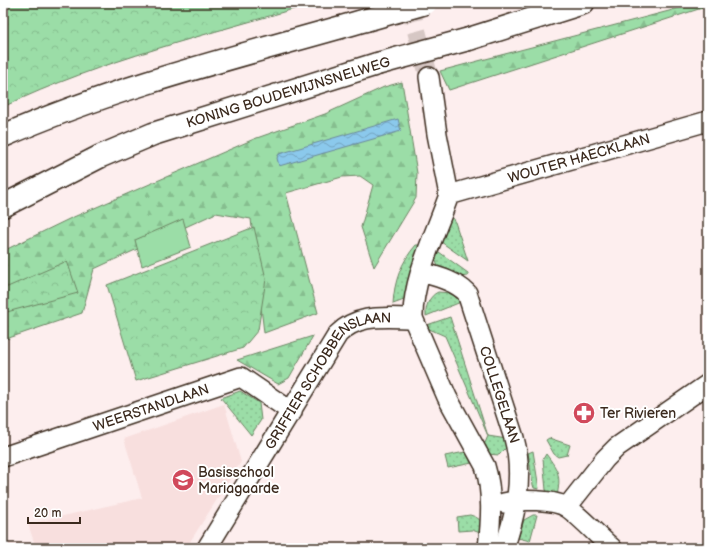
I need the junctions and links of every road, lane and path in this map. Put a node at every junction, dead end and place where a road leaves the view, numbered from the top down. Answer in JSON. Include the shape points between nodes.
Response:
{"nodes":[{"id":1,"x":426,"y":3,"type":"edge"},
{"id":2,"x":583,"y":3,"type":"edge"},
{"id":3,"x":429,"y":77,"type":"tunnel mouth"},
{"id":4,"x":708,"y":122,"type":"edge"},
{"id":5,"x":3,"y":136,"type":"edge"},
{"id":6,"x":449,"y":195,"type":"junction"},
{"id":7,"x":3,"y":206,"type":"edge"},
{"id":8,"x":422,"y":272,"type":"junction"},
{"id":9,"x":413,"y":318,"type":"junction"},
{"id":10,"x":708,"y":384,"type":"edge"},
{"id":11,"x":292,"y":412,"type":"junction"},
{"id":12,"x":3,"y":457,"type":"edge"},
{"id":13,"x":517,"y":500,"type":"junction"},
{"id":14,"x":491,"y":506,"type":"junction"},
{"id":15,"x":567,"y":507,"type":"junction"},
{"id":16,"x":207,"y":548,"type":"edge"},
{"id":17,"x":488,"y":548,"type":"edge"},
{"id":18,"x":504,"y":548,"type":"edge"},
{"id":19,"x":612,"y":548,"type":"edge"}],
"edges":[{"from":1,"to":5,"type":"highway","bridge":true,"via":[[227,59],[88,102]]},
{"from":2,"to":7,"type":"highway","name":"KONING BOUDEWIJNSNELWEG","bridge":true,"via":[[153,134],[101,156]]},
{"from":3,"to":6,"type":"street"},
{"from":4,"to":6,"type":"street","name":"WOUTER HAECKLAAN"},
{"from":6,"to":8,"type":"street"},
{"from":8,"to":9,"type":"street","via":[[415,294]]},
{"from":8,"to":13,"type":"street","name":"COLLEGELAAN","via":[[460,286],[472,303],[518,454],[520,482]]},
{"from":9,"to":11,"type":"street","name":"GRIFFIER SCHOBBENSLAAN","via":[[366,318],[346,326],[332,343]]},
{"from":9,"to":14,"type":"street","via":[[447,397],[486,466]]},
{"from":10,"to":15,"type":"street","via":[[618,447],[605,459]]},
{"from":11,"to":12,"type":"street","name":"WEERSTANDLAAN","via":[[241,377]]},
{"from":11,"to":16,"type":"street","name":"GRIFFIER SCHOBBENSLAAN"},
{"from":13,"to":14,"type":"street"},
{"from":13,"to":15,"type":"street","via":[[542,501]]},
{"from":13,"to":18,"type":"street","name":"COLLEGELAAN"},
{"from":14,"to":17,"type":"street"},
{"from":15,"to":19,"type":"street"}]}
